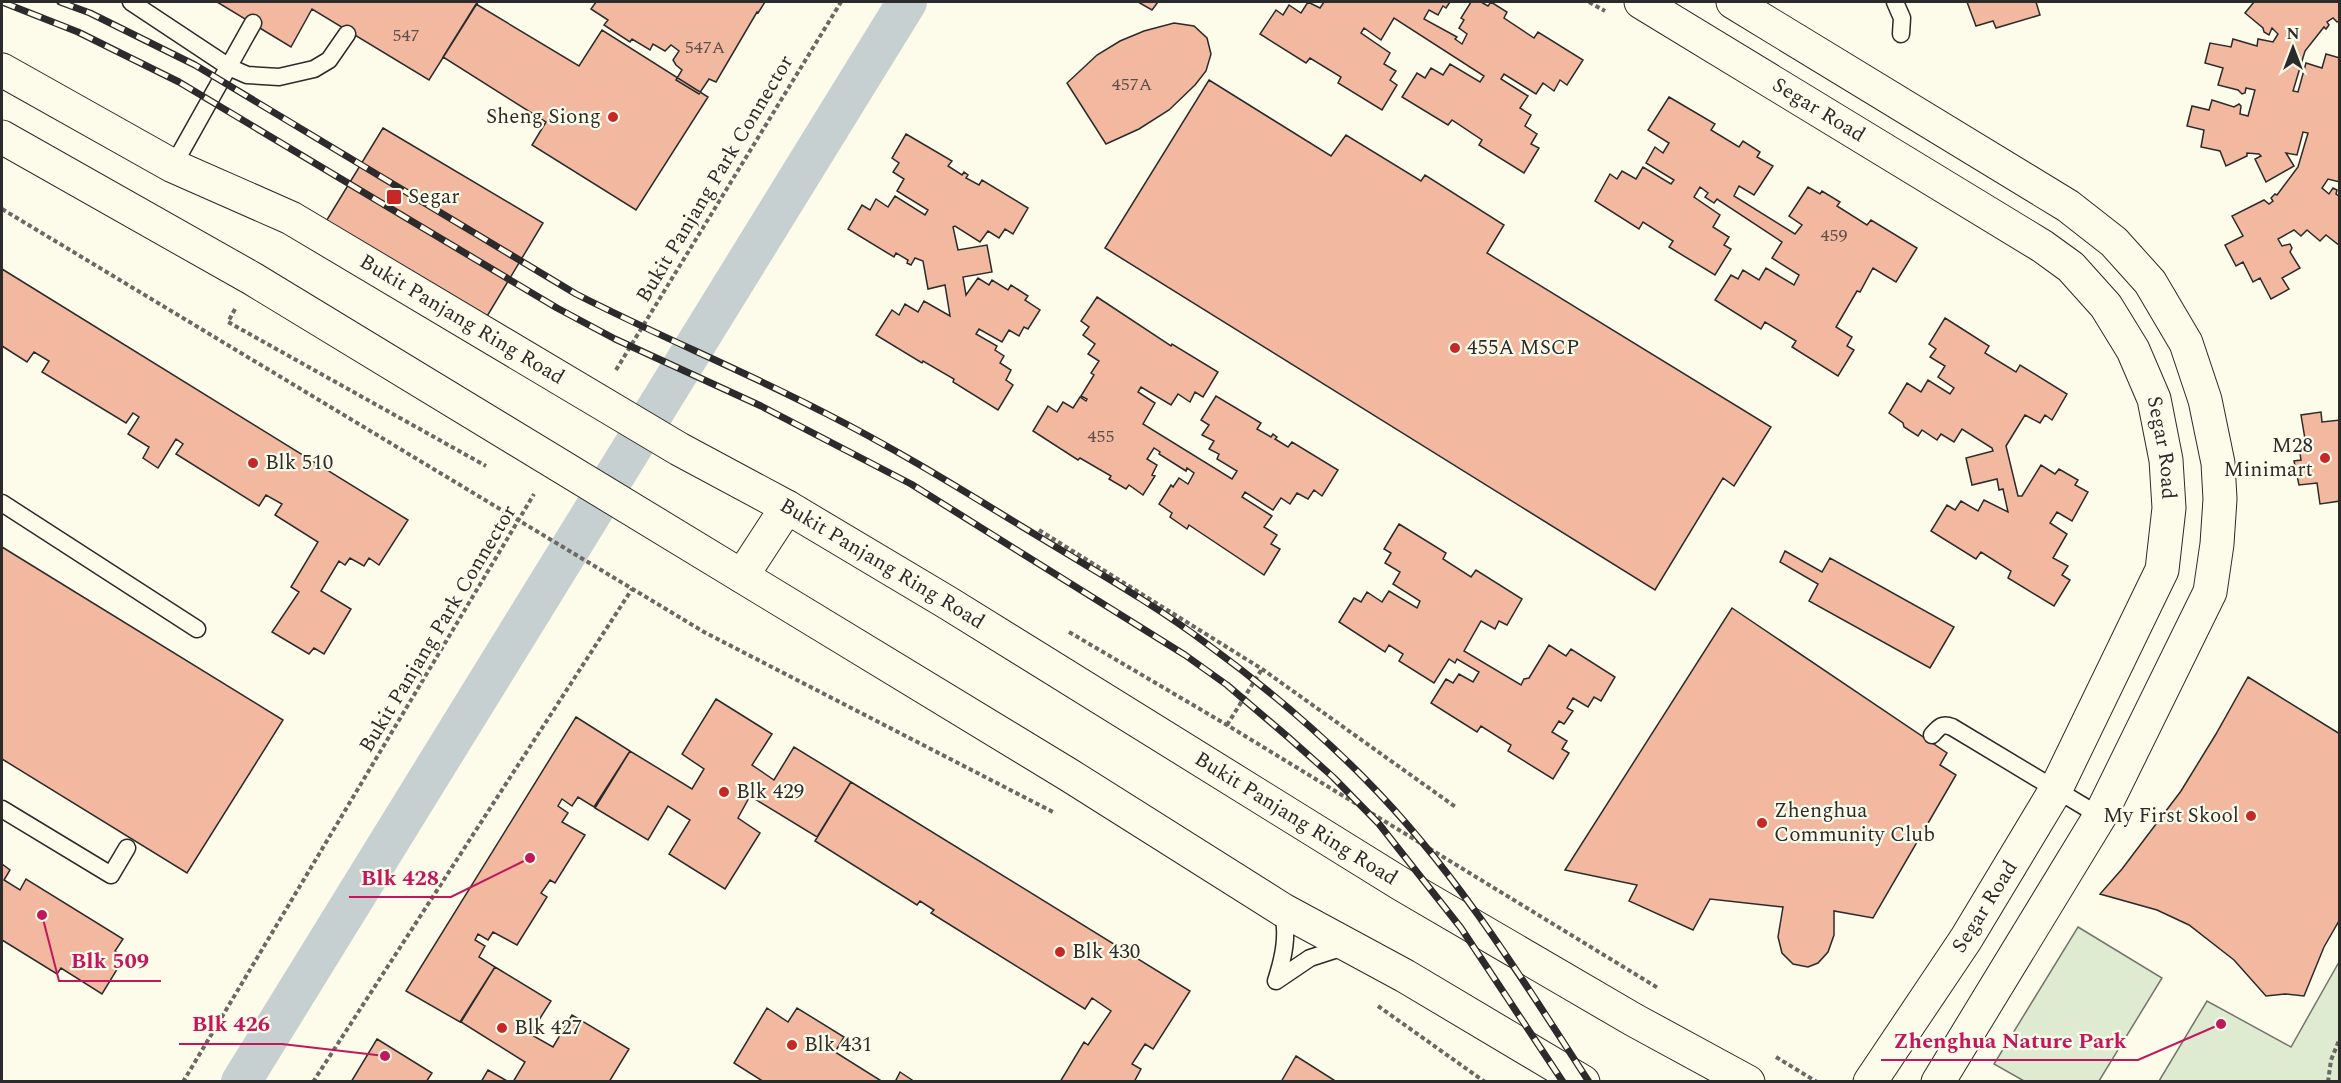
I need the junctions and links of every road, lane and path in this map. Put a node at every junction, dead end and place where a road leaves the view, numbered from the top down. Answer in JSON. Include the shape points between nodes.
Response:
{"nodes":[{"id":1,"x":841,"y":2,"type":"edge"},
{"id":2,"x":1589,"y":2,"type":"edge"},
{"id":3,"x":1641,"y":2,"type":"edge"},
{"id":4,"x":1733,"y":2,"type":"edge"},
{"id":5,"x":1895,"y":2,"type":"edge"},
{"id":6,"x":136,"y":3,"type":"edge"},
{"id":7,"x":1608,"y":13,"type":"dead end"},
{"id":8,"x":253,"y":23,"type":"dead end"},
{"id":9,"x":347,"y":34,"type":"dead end"},
{"id":10,"x":1901,"y":34,"type":"dead end"},
{"id":11,"x":228,"y":67,"type":"junction"},
{"id":12,"x":2,"y":70,"type":"edge"},
{"id":13,"x":2,"y":136,"type":"edge"},
{"id":14,"x":173,"y":166,"type":"junction"},
{"id":15,"x":2,"y":209,"type":"edge"},
{"id":16,"x":237,"y":306,"type":"dead end"},
{"id":17,"x":614,"y":373,"type":"dead end"},
{"id":18,"x":495,"y":471,"type":"dead end"},
{"id":19,"x":525,"y":489,"type":"dead end"},
{"id":20,"x":2,"y":504,"type":"edge"},
{"id":21,"x":787,"y":507,"type":"junction"},
{"id":22,"x":520,"y":521,"type":"junction"},
{"id":23,"x":1039,"y":530,"type":"dead end"},
{"id":24,"x":742,"y":576,"type":"junction"},
{"id":25,"x":632,"y":589,"type":"junction"},
{"id":26,"x":197,"y":629,"type":"dead end"},
{"id":27,"x":1067,"y":631,"type":"dead end"},
{"id":28,"x":1262,"y":669,"type":"junction"},
{"id":29,"x":1227,"y":725,"type":"junction"},
{"id":30,"x":1932,"y":735,"type":"dead end"},
{"id":31,"x":2055,"y":791,"type":"junction"},
{"id":32,"x":1457,"y":808,"type":"dead end"},
{"id":33,"x":2,"y":809,"type":"edge"},
{"id":34,"x":1060,"y":815,"type":"dead end"},
{"id":35,"x":2100,"y":816,"type":"junction"},
{"id":36,"x":127,"y":848,"type":"dead end"},
{"id":37,"x":1283,"y":910,"type":"junction"},
{"id":38,"x":1348,"y":946,"type":"junction"},
{"id":39,"x":1634,"y":974,"type":"dead end"},
{"id":40,"x":1369,"y":999,"type":"dead end"},
{"id":41,"x":2340,"y":1038,"type":"edge"},
{"id":42,"x":183,"y":1082,"type":"edge"},
{"id":43,"x":313,"y":1082,"type":"edge"},
{"id":44,"x":1485,"y":1082,"type":"edge"},
{"id":45,"x":1582,"y":1082,"type":"edge"},
{"id":46,"x":1748,"y":1082,"type":"edge"},
{"id":47,"x":1870,"y":1082,"type":"edge"},
{"id":48,"x":1938,"y":1082,"type":"edge"},
{"id":49,"x":2328,"y":1082,"type":"edge"}],
"edges":[{"from":1,"to":17,"type":"path","name":"Bukit Panjang Park Connector"},
{"from":2,"to":7,"type":"path"},
{"from":3,"to":31,"type":"main road","name":"Segar Road","via":[[2042,246],[2071,267],[2106,306],[2133,350],[2154,399],[2166,460],[2169,508],[2162,570]]},
{"from":4,"to":35,"type":"main road","via":[[2068,206],[2114,242],[2150,282],[2186,343],[2205,400],[2218,463],[2220,499],[2210,592]]},
{"from":5,"to":10,"type":"lane","via":[[1902,18]]},
{"from":6,"to":11,"type":"lane"},
{"from":8,"to":11,"type":"lane"},
{"from":9,"to":11,"type":"lane","via":[[329,60],[315,69],[265,77]]},
{"from":11,"to":14,"type":"lane"},
{"from":12,"to":14,"type":"main road","name":"Bukit Panjang Ring Road"},
{"from":13,"to":24,"type":"main road","via":[[253,279]]},
{"from":14,"to":21,"type":"main road","name":"Bukit Panjang Ring Road","via":[[291,218],[679,449]]},
{"from":15,"to":22,"type":"path"},
{"from":16,"to":18,"type":"path","name":"Bukit Panjang Park Connector","via":[[228,322]]},
{"from":19,"to":22,"type":"path","name":"Bukit Panjang Park Connector","via":[[536,494]]},
{"from":20,"to":26,"type":"lane"},
{"from":21,"to":24,"type":"main road"},
{"from":21,"to":46,"type":"main road","name":"Bukit Panjang Ring Road","via":[[1401,884]]},
{"from":22,"to":25,"type":"path"},
{"from":22,"to":42,"type":"path","name":"Bukit Panjang Park Connector"},
{"from":23,"to":28,"type":"path"},
{"from":24,"to":37,"type":"main road","via":[[1059,768]]},
{"from":25,"to":34,"type":"path","via":[[704,632]]},
{"from":25,"to":43,"type":"path"},
{"from":27,"to":29,"type":"path"},
{"from":28,"to":29,"type":"path"},
{"from":28,"to":32,"type":"path"},
{"from":29,"to":39,"type":"path"},
{"from":30,"to":31,"type":"lane","via":[[1939,727],[1952,727]]},
{"from":31,"to":35,"type":"lane"},
{"from":31,"to":47,"type":"main road","name":"Segar Road","via":[[1966,939]]},
{"from":33,"to":36,"type":"lane","via":[[111,875]]},
{"from":35,"to":48,"type":"main road"},
{"from":37,"to":38,"type":"main road"},
{"from":37,"to":38,"type":"lane","via":[[1286,944],[1276,981],[1310,958]]},
{"from":38,"to":45,"type":"main road"},
{"from":40,"to":44,"type":"path"},
{"from":41,"to":49,"type":"path"}]}
